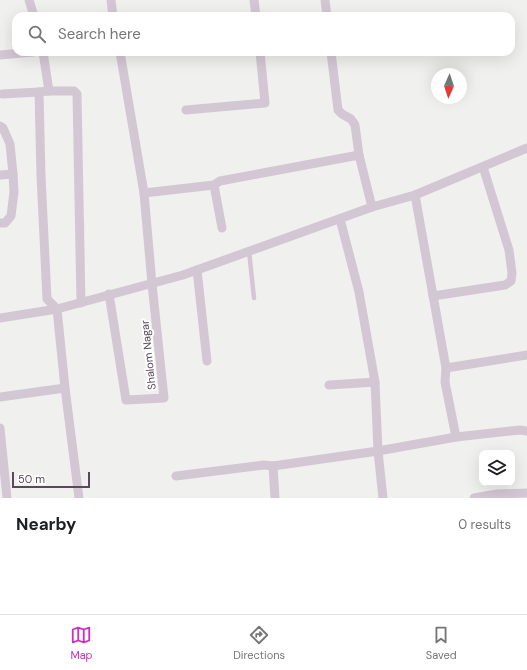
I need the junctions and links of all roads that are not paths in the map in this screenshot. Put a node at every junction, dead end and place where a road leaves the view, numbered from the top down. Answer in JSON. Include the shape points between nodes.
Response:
{"nodes":[{"id":1,"x":29,"y":0,"type":"edge"},
{"id":2,"x":111,"y":0,"type":"edge"},
{"id":3,"x":254,"y":0,"type":"edge"},
{"id":4,"x":325,"y":0,"type":"edge"},
{"id":5,"x":33,"y":12,"type":"edge"},
{"id":6,"x":112,"y":12,"type":"edge"},
{"id":7,"x":256,"y":12,"type":"edge"},
{"id":8,"x":326,"y":12,"type":"edge"},
{"id":9,"x":12,"y":54,"type":"edge"},
{"id":10,"x":0,"y":55,"type":"edge"},
{"id":11,"x":44,"y":56,"type":"edge"},
{"id":12,"x":121,"y":56,"type":"edge"},
{"id":13,"x":260,"y":56,"type":"edge"},
{"id":14,"x":331,"y":56,"type":"edge"},
{"id":15,"x":49,"y":91,"type":"junction"},
{"id":16,"x":39,"y":92,"type":"junction"},
{"id":17,"x":2,"y":94,"type":"dead end"},
{"id":18,"x":186,"y":110,"type":"dead end"},
{"id":19,"x":0,"y":126,"type":"edge"},
{"id":20,"x":526,"y":149,"type":"edge"},
{"id":21,"x":359,"y":155,"type":"junction"},
{"id":22,"x":483,"y":166,"type":"junction"},
{"id":23,"x":13,"y":174,"type":"junction"},
{"id":24,"x":0,"y":175,"type":"edge"},
{"id":25,"x":214,"y":185,"type":"junction"},
{"id":26,"x":144,"y":193,"type":"junction"},
{"id":27,"x":415,"y":195,"type":"junction"},
{"id":28,"x":372,"y":207,"type":"junction"},
{"id":29,"x":340,"y":219,"type":"junction"},
{"id":30,"x":0,"y":224,"type":"edge"},
{"id":31,"x":222,"y":228,"type":"dead end"},
{"id":32,"x":249,"y":251,"type":"junction"},
{"id":33,"x":197,"y":270,"type":"junction"},
{"id":34,"x":152,"y":284,"type":"junction"},
{"id":35,"x":109,"y":294,"type":"junction"},
{"id":36,"x":433,"y":296,"type":"junction"},
{"id":37,"x":254,"y":298,"type":"dead end"},
{"id":38,"x":80,"y":303,"type":"junction"},
{"id":39,"x":57,"y":309,"type":"junction"},
{"id":40,"x":0,"y":318,"type":"edge"},
{"id":41,"x":527,"y":355,"type":"edge"},
{"id":42,"x":207,"y":361,"type":"dead end"},
{"id":43,"x":446,"y":368,"type":"junction"},
{"id":44,"x":375,"y":382,"type":"junction"},
{"id":45,"x":329,"y":385,"type":"dead end"},
{"id":46,"x":65,"y":388,"type":"junction"},
{"id":47,"x":0,"y":397,"type":"edge"},
{"id":48,"x":0,"y":428,"type":"edge"},
{"id":49,"x":527,"y":431,"type":"edge"},
{"id":50,"x":456,"y":437,"type":"junction"},
{"id":51,"x":378,"y":450,"type":"junction"},
{"id":52,"x":273,"y":466,"type":"junction"},
{"id":53,"x":176,"y":476,"type":"dead end"},
{"id":54,"x":527,"y":492,"type":"edge"},
{"id":55,"x":7,"y":498,"type":"edge"},
{"id":56,"x":79,"y":498,"type":"edge"},
{"id":57,"x":275,"y":498,"type":"edge"},
{"id":58,"x":383,"y":498,"type":"edge"},
{"id":59,"x":474,"y":498,"type":"edge"}],
"edges":[{"from":1,"to":5,"type":"street"},
{"from":2,"to":6,"type":"street"},
{"from":3,"to":7,"type":"street"},
{"from":4,"to":8,"type":"street"},
{"from":9,"to":10,"type":"street"},
{"from":11,"to":15,"type":"street"},
{"from":12,"to":26,"type":"street"},
{"from":13,"to":18,"type":"street","via":[[265,103]]},
{"from":14,"to":21,"type":"street","via":[[338,110],[355,125]]},
{"from":15,"to":16,"type":"street"},
{"from":15,"to":38,"type":"street","via":[[74,91],[76,94]]},
{"from":16,"to":17,"type":"street"},
{"from":16,"to":39,"type":"street","via":[[47,299]]},
{"from":19,"to":23,"type":"street","via":[[10,144]]},
{"from":20,"to":22,"type":"street"},
{"from":21,"to":25,"type":"street","via":[[220,181]]},
{"from":21,"to":28,"type":"street"},
{"from":22,"to":27,"type":"street"},
{"from":22,"to":36,"type":"street","via":[[508,250],[511,281],[505,285]]},
{"from":23,"to":24,"type":"street"},
{"from":23,"to":30,"type":"street","via":[[14,192],[10,216],[5,223]]},
{"from":25,"to":26,"type":"street"},
{"from":25,"to":31,"type":"street"},
{"from":26,"to":34,"type":"street"},
{"from":27,"to":28,"type":"street"},
{"from":27,"to":36,"type":"street"},
{"from":28,"to":29,"type":"street"},
{"from":29,"to":32,"type":"street"},
{"from":29,"to":44,"type":"street","via":[[359,292]]},
{"from":32,"to":33,"type":"street"},
{"from":32,"to":37,"type":"lane"},
{"from":33,"to":34,"type":"street"},
{"from":33,"to":42,"type":"street"},
{"from":34,"to":35,"type":"street"},
{"from":34,"to":35,"type":"street","name":"Shalom Nagar","via":[[164,398],[126,400]]},
{"from":35,"to":38,"type":"street"},
{"from":36,"to":43,"type":"street"},
{"from":38,"to":39,"type":"street"},
{"from":39,"to":40,"type":"street"},
{"from":39,"to":46,"type":"street"},
{"from":41,"to":43,"type":"street"},
{"from":43,"to":50,"type":"street","via":[[445,382]]},
{"from":44,"to":45,"type":"street"},
{"from":44,"to":51,"type":"street"},
{"from":46,"to":47,"type":"street"},
{"from":46,"to":56,"type":"street"},
{"from":48,"to":55,"type":"street"},
{"from":49,"to":50,"type":"street"},
{"from":50,"to":51,"type":"street"},
{"from":51,"to":52,"type":"street"},
{"from":51,"to":58,"type":"street"},
{"from":52,"to":53,"type":"street"},
{"from":52,"to":57,"type":"street"},
{"from":54,"to":59,"type":"street"}]}
